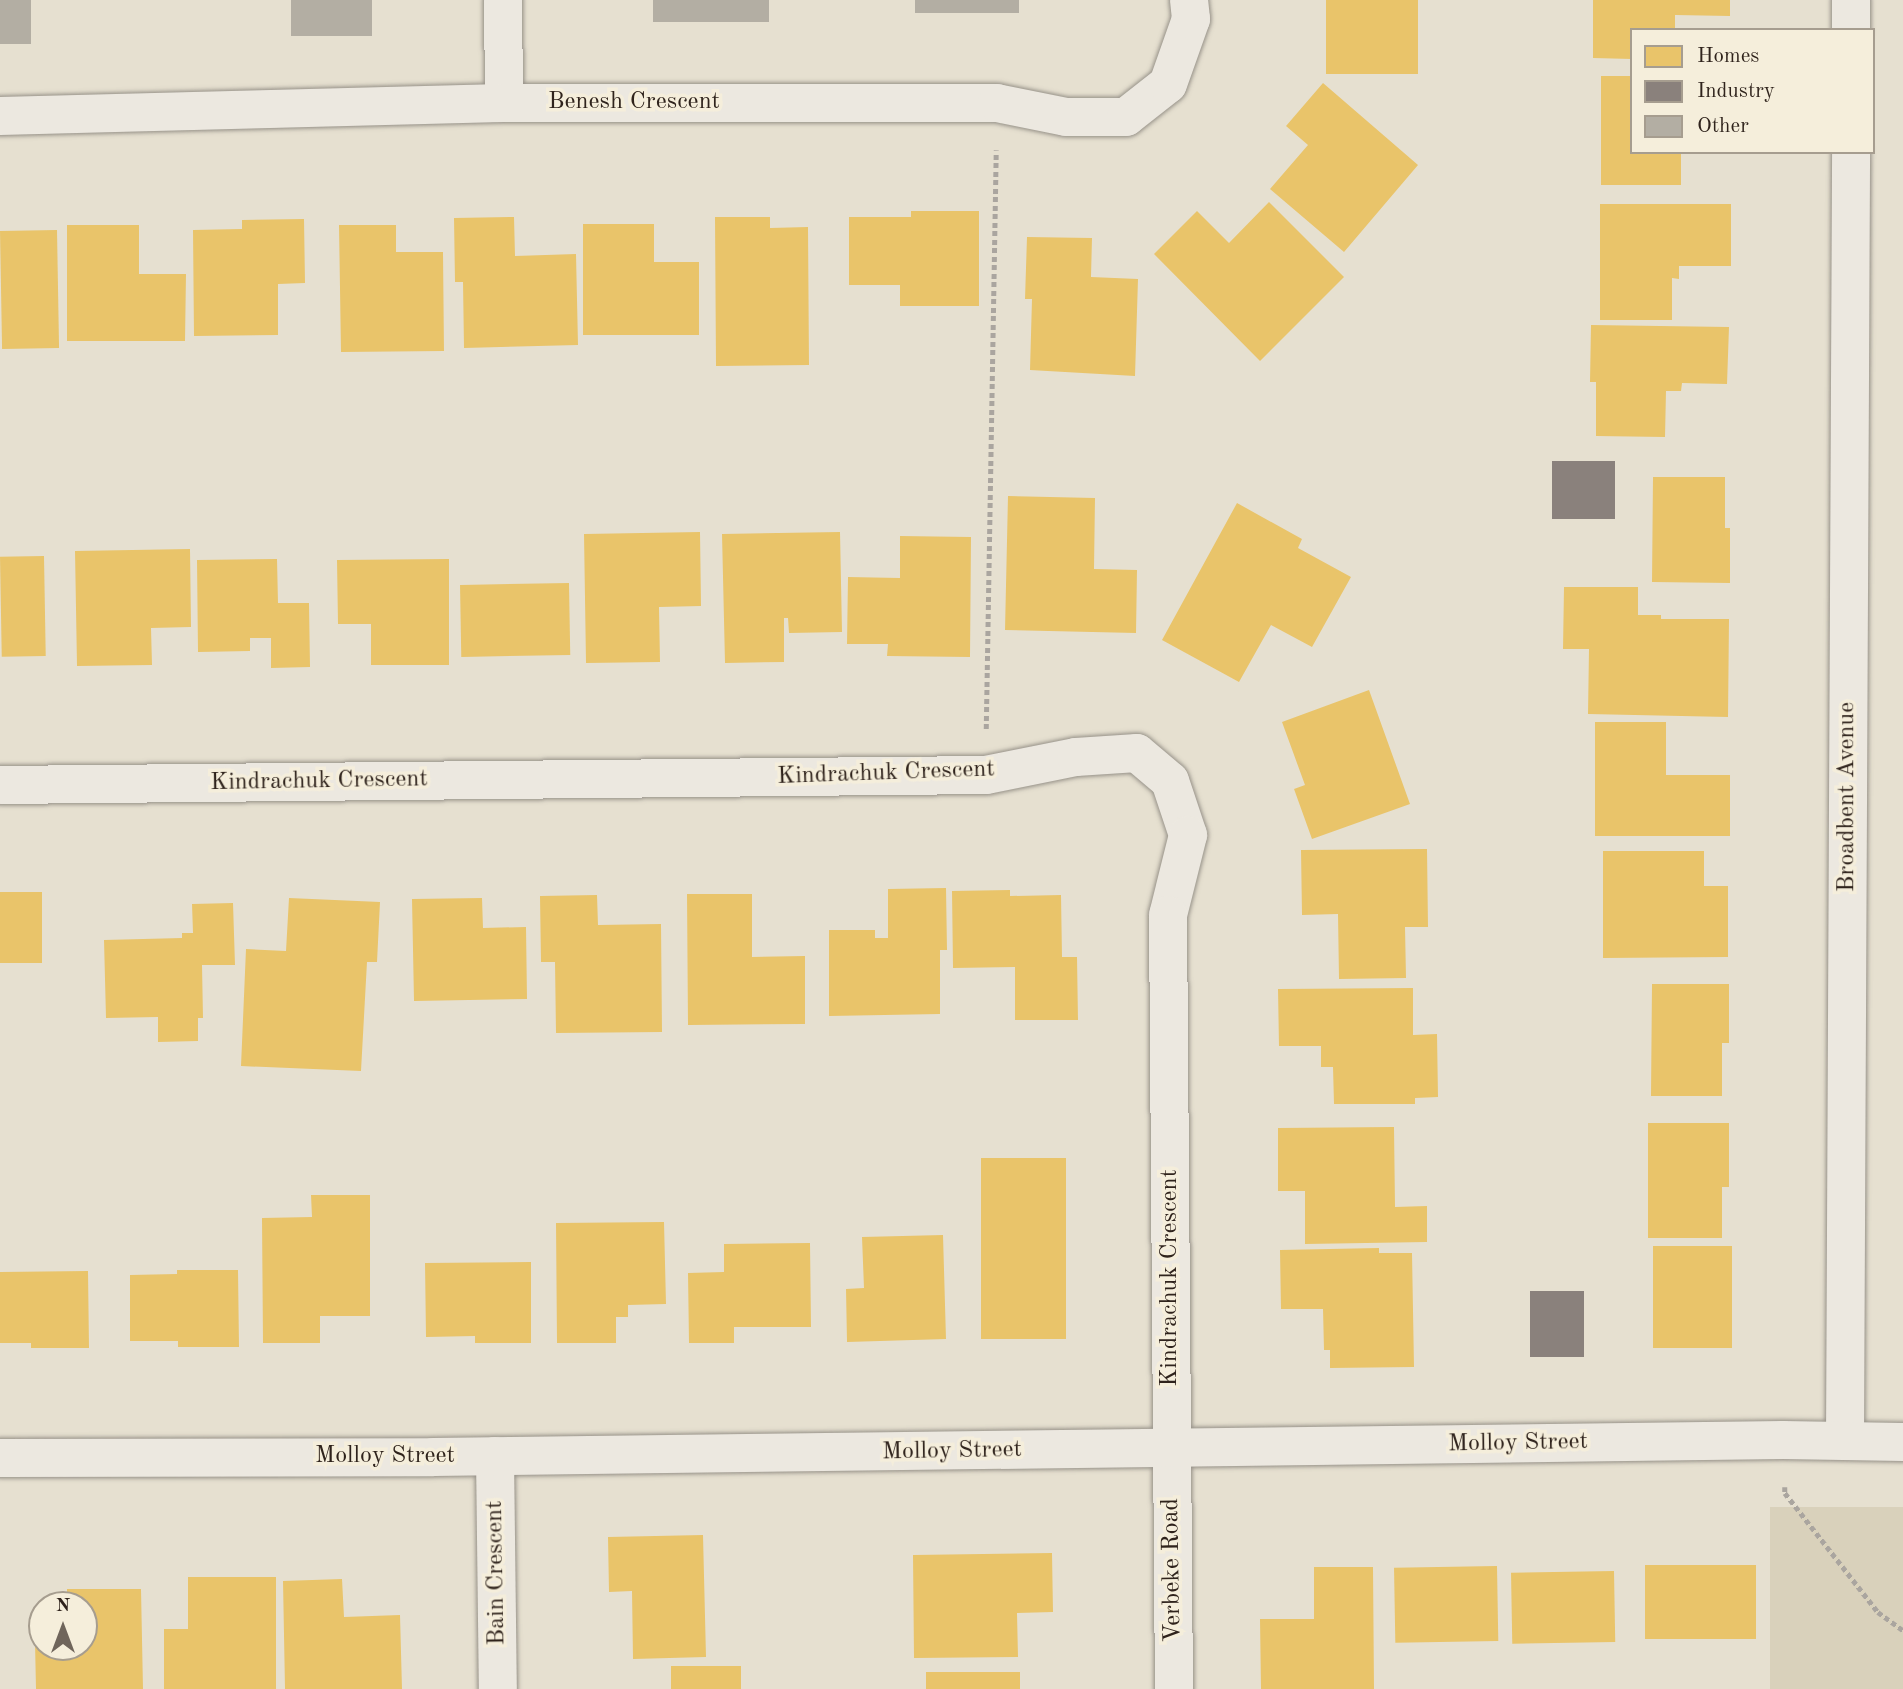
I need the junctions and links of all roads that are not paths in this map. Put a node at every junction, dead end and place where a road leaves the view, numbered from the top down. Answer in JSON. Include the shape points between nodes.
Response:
{"nodes":[{"id":1,"x":503,"y":0,"type":"edge"},
{"id":2,"x":1189,"y":0,"type":"edge"},
{"id":3,"x":1851,"y":0,"type":"edge"},
{"id":4,"x":1851,"y":28,"type":"edge"},
{"id":5,"x":504,"y":103,"type":"junction"},
{"id":6,"x":0,"y":116,"type":"edge"},
{"id":7,"x":1851,"y":154,"type":"edge"},
{"id":8,"x":0,"y":785,"type":"edge"},
{"id":9,"x":1845,"y":1441,"type":"junction"},
{"id":10,"x":1903,"y":1442,"type":"edge"},
{"id":11,"x":1172,"y":1450,"type":"junction"},
{"id":12,"x":495,"y":1456,"type":"junction"},
{"id":13,"x":0,"y":1458,"type":"edge"},
{"id":14,"x":498,"y":1689,"type":"edge"},
{"id":15,"x":1174,"y":1689,"type":"edge"}],
"edges":[{"from":1,"to":5,"type":"street"},
{"from":2,"to":5,"type":"street","name":"Benesh Crescent","via":[[1191,19],[1168,84],[1126,117],[1066,117],[997,103]]},
{"from":3,"to":4,"type":"street"},
{"from":5,"to":6,"type":"street","name":"Benesh Crescent"},
{"from":7,"to":9,"type":"street","name":"Broadbent Avenue"},
{"from":8,"to":11,"type":"street","name":"Kindrachuk Crescent","via":[[986,775],[1076,757],[1137,752],[1170,781],[1188,835],[1168,915]]},
{"from":9,"to":10,"type":"street","name":"Molloy Street"},
{"from":9,"to":11,"type":"street","name":"Molloy Street"},
{"from":11,"to":12,"type":"street","name":"Molloy Street"},
{"from":11,"to":15,"type":"street","name":"Verbeke Road"},
{"from":12,"to":13,"type":"street","name":"Molloy Street"},
{"from":12,"to":14,"type":"street","name":"Bain Crescent"}]}
